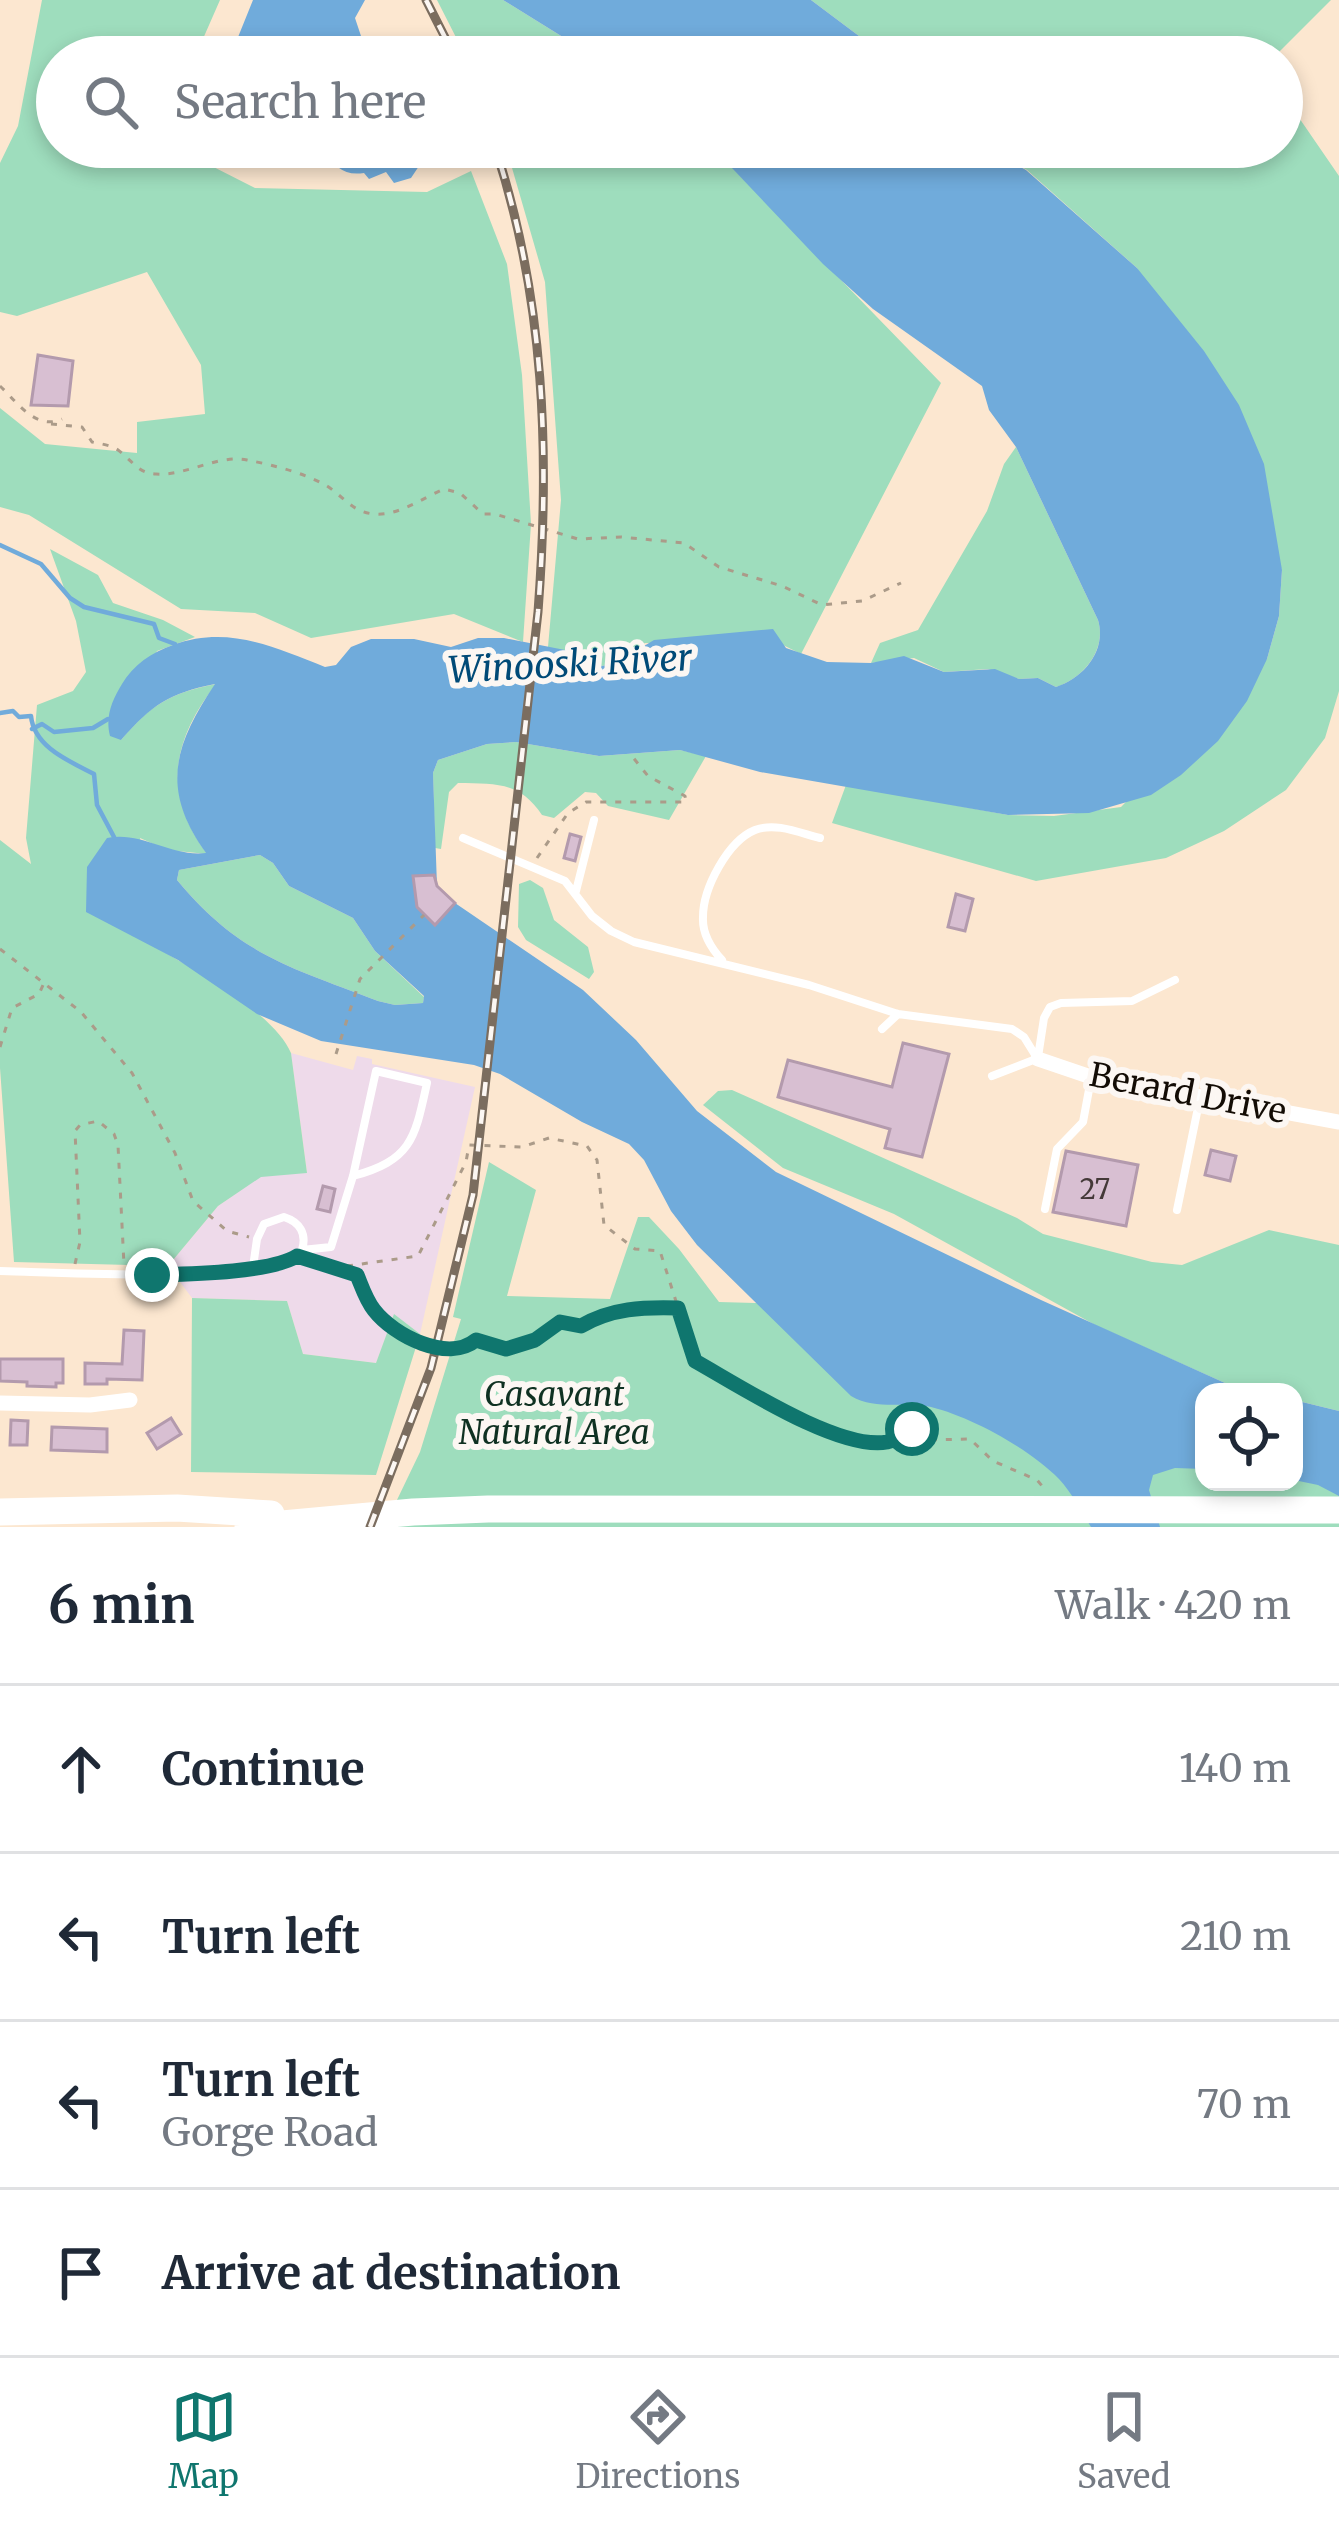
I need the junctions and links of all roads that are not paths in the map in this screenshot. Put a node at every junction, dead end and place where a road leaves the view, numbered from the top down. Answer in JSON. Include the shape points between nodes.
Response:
{"nodes":[{"id":1,"x":594,"y":820,"type":"dead end"},
{"id":2,"x":463,"y":838,"type":"dead end"},
{"id":3,"x":820,"y":838,"type":"dead end"},
{"id":4,"x":576,"y":891,"type":"junction"},
{"id":5,"x":723,"y":962,"type":"junction"},
{"id":6,"x":1174,"y":980,"type":"dead end"},
{"id":7,"x":898,"y":1014,"type":"junction"},
{"id":8,"x":882,"y":1029,"type":"dead end"},
{"id":9,"x":1038,"y":1059,"type":"junction"},
{"id":10,"x":992,"y":1076,"type":"dead end"},
{"id":11,"x":1091,"y":1077,"type":"junction"},
{"id":12,"x":1201,"y":1096,"type":"junction"},
{"id":13,"x":1339,"y":1122,"type":"edge"},
{"id":14,"x":353,"y":1176,"type":"junction"},
{"id":15,"x":1045,"y":1209,"type":"dead end"},
{"id":16,"x":1177,"y":1210,"type":"dead end"},
{"id":17,"x":299,"y":1253,"type":"junction"},
{"id":18,"x":253,"y":1267,"type":"junction"},
{"id":19,"x":337,"y":1268,"type":"road end"},
{"id":20,"x":0,"y":1271,"type":"edge"},
{"id":21,"x":130,"y":1400,"type":"dead end"},
{"id":22,"x":0,"y":1403,"type":"edge"},
{"id":23,"x":1339,"y":1510,"type":"edge"},
{"id":24,"x":0,"y":1512,"type":"edge"},
{"id":25,"x":704,"y":1517,"type":"edge"},
{"id":26,"x":335,"y":1518,"type":"junction"},
{"id":27,"x":248,"y":1527,"type":"edge"}],
"edges":[{"from":1,"to":4,"type":"lane"},
{"from":2,"to":4,"type":"lane","via":[[533,864]]},
{"from":3,"to":5,"type":"lane","via":[[762,828],[727,856],[702,918]]},
{"from":4,"to":5,"type":"lane","via":[[611,932]]},
{"from":5,"to":7,"type":"lane"},
{"from":6,"to":9,"type":"lane","via":[[1132,1001],[1050,1007]]},
{"from":7,"to":8,"type":"lane"},
{"from":7,"to":9,"type":"lane","via":[[1012,1029]]},
{"from":9,"to":10,"type":"lane"},
{"from":9,"to":11,"type":"street","name":"Berard Drive"},
{"from":11,"to":12,"type":"street","name":"Berard Drive"},
{"from":11,"to":15,"type":"lane","via":[[1083,1122],[1057,1150]]},
{"from":12,"to":13,"type":"street","name":"Berard Drive"},
{"from":12,"to":16,"type":"lane"},
{"from":14,"to":14,"type":"lane","via":[[376,1071],[427,1083],[406,1151]]},
{"from":14,"to":17,"type":"lane","via":[[331,1247]]},
{"from":17,"to":18,"type":"lane"},
{"from":17,"to":18,"type":"lane","via":[[301,1229],[284,1217],[264,1224]]},
{"from":17,"to":19,"type":"lane"},
{"from":18,"to":20,"type":"lane"},
{"from":21,"to":22,"type":"street"},
{"from":23,"to":25,"type":"highway"},
{"from":24,"to":26,"type":"highway","via":[[177,1508]]},
{"from":25,"to":26,"type":"highway"},
{"from":26,"to":27,"type":"highway"}]}
